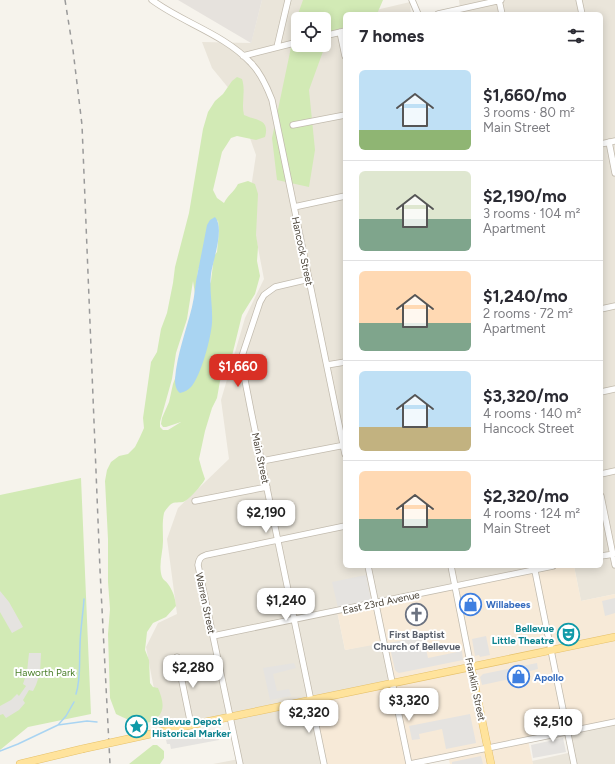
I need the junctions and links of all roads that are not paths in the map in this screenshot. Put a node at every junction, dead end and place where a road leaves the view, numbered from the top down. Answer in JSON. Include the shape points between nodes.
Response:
{"nodes":[{"id":1,"x":152,"y":0,"type":"edge"},
{"id":2,"x":288,"y":0,"type":"edge"},
{"id":3,"x":412,"y":0,"type":"edge"},
{"id":4,"x":500,"y":0,"type":"edge"},
{"id":5,"x":579,"y":0,"type":"edge"},
{"id":6,"x":417,"y":12,"type":"edge"},
{"id":7,"x":447,"y":12,"type":"edge"},
{"id":8,"x":502,"y":12,"type":"edge"},
{"id":9,"x":582,"y":12,"type":"edge"},
{"id":10,"x":342,"y":32,"type":"edge"},
{"id":11,"x":331,"y":34,"type":"edge"},
{"id":12,"x":291,"y":44,"type":"edge"},
{"id":13,"x":278,"y":47,"type":"junction"},
{"id":14,"x":243,"y":56,"type":"junction"},
{"id":15,"x":343,"y":115,"type":"edge"},
{"id":16,"x":293,"y":125,"type":"dead end"},
{"id":17,"x":612,"y":142,"type":"edge"},
{"id":18,"x":615,"y":173,"type":"edge"},
{"id":19,"x":343,"y":196,"type":"edge"},
{"id":20,"x":294,"y":207,"type":"junction"},
{"id":21,"x":309,"y":279,"type":"junction"},
{"id":22,"x":615,"y":306,"type":"edge"},
{"id":23,"x":603,"y":309,"type":"edge"},
{"id":24,"x":343,"y":362,"type":"edge"},
{"id":25,"x":327,"y":365,"type":"junction"},
{"id":26,"x":615,"y":389,"type":"edge"},
{"id":27,"x":603,"y":392,"type":"edge"},
{"id":28,"x":343,"y":440,"type":"edge"},
{"id":29,"x":343,"y":445,"type":"edge"},
{"id":30,"x":262,"y":461,"type":"junction"},
{"id":31,"x":615,"y":471,"type":"edge"},
{"id":32,"x":603,"y":474,"type":"edge"},
{"id":33,"x":267,"y":487,"type":"junction"},
{"id":34,"x":195,"y":501,"type":"dead end"},
{"id":35,"x":603,"y":505,"type":"edge"},
{"id":36,"x":343,"y":526,"type":"edge"},
{"id":37,"x":279,"y":541,"type":"junction"},
{"id":38,"x":614,"y":554,"type":"edge"},
{"id":39,"x":603,"y":556,"type":"edge"},
{"id":40,"x":615,"y":565,"type":"edge"},
{"id":41,"x":368,"y":568,"type":"edge"},
{"id":42,"x":451,"y":568,"type":"edge"},
{"id":43,"x":534,"y":568,"type":"edge"},
{"id":44,"x":455,"y":586,"type":"junction"},
{"id":45,"x":376,"y":603,"type":"junction"},
{"id":46,"x":294,"y":619,"type":"junction"},
{"id":47,"x":213,"y":636,"type":"junction"},
{"id":48,"x":615,"y":637,"type":"edge"},
{"id":49,"x":551,"y":650,"type":"junction"},
{"id":50,"x":177,"y":657,"type":"dead end"},
{"id":51,"x":471,"y":668,"type":"junction"},
{"id":52,"x":392,"y":684,"type":"junction"},
{"id":53,"x":311,"y":700,"type":"junction"},
{"id":54,"x":230,"y":717,"type":"junction"},
{"id":55,"x":615,"y":722,"type":"edge"},
{"id":56,"x":191,"y":725,"type":"junction"},
{"id":57,"x":567,"y":731,"type":"junction"},
{"id":58,"x":488,"y":748,"type":"junction"},
{"id":59,"x":20,"y":764,"type":"edge"},
{"id":60,"x":240,"y":764,"type":"edge"},
{"id":61,"x":324,"y":764,"type":"edge"},
{"id":62,"x":409,"y":764,"type":"edge"},
{"id":63,"x":491,"y":764,"type":"edge"},
{"id":64,"x":574,"y":764,"type":"edge"}],
"edges":[{"from":1,"to":14,"type":"street","name":"Hancock Street"},
{"from":2,"to":13,"type":"street"},
{"from":3,"to":6,"type":"street"},
{"from":4,"to":7,"type":"street"},
{"from":4,"to":8,"type":"street"},
{"from":5,"to":9,"type":"street"},
{"from":10,"to":11,"type":"street"},
{"from":12,"to":13,"type":"street"},
{"from":13,"to":14,"type":"street"},
{"from":14,"to":20,"type":"street","name":"Hancock Street","via":[[260,74],[272,100]]},
{"from":15,"to":16,"type":"street"},
{"from":17,"to":18,"type":"street"},
{"from":19,"to":20,"type":"street"},
{"from":20,"to":21,"type":"street","name":"Hancock Street"},
{"from":21,"to":25,"type":"street","name":"Hancock Street"},
{"from":21,"to":30,"type":"street","name":"Main Street","via":[[275,287],[264,295],[242,351],[242,365]]},
{"from":22,"to":23,"type":"street"},
{"from":24,"to":25,"type":"street"},
{"from":25,"to":28,"type":"street","name":"Hancock Street"},
{"from":26,"to":27,"type":"street"},
{"from":29,"to":30,"type":"street"},
{"from":30,"to":33,"type":"street","name":"Main Street"},
{"from":31,"to":32,"type":"street"},
{"from":33,"to":34,"type":"street"},
{"from":33,"to":37,"type":"street","name":"Main Street"},
{"from":35,"to":38,"type":"street"},
{"from":36,"to":37,"type":"street"},
{"from":37,"to":46,"type":"street","name":"Main Street"},
{"from":37,"to":47,"type":"street","name":"Warren Street","via":[[201,557],[198,565]]},
{"from":38,"to":39,"type":"street"},
{"from":38,"to":40,"type":"street"},
{"from":41,"to":45,"type":"street"},
{"from":42,"to":44,"type":"street","name":"Franklin Street"},
{"from":43,"to":44,"type":"street","name":"East 23rd Avenue"},
{"from":43,"to":49,"type":"street"},
{"from":44,"to":45,"type":"street","name":"East 23rd Avenue"},
{"from":44,"to":51,"type":"street","name":"Franklin Street"},
{"from":45,"to":46,"type":"street","name":"East 23rd Avenue"},
{"from":45,"to":52,"type":"street"},
{"from":46,"to":47,"type":"street","name":"East 23rd Avenue"},
{"from":46,"to":53,"type":"street","name":"Main Street"},
{"from":47,"to":54,"type":"street","name":"Warren Street"},
{"from":48,"to":49,"type":"main road"},
{"from":49,"to":51,"type":"main road"},
{"from":49,"to":57,"type":"street"},
{"from":50,"to":56,"type":"street"},
{"from":51,"to":52,"type":"main road"},
{"from":51,"to":58,"type":"main road","name":"Franklin Street"},
{"from":52,"to":53,"type":"main road"},
{"from":52,"to":62,"type":"street"},
{"from":53,"to":54,"type":"main road"},
{"from":53,"to":61,"type":"street","name":"Main Street"},
{"from":54,"to":56,"type":"main road"},
{"from":54,"to":60,"type":"street","name":"Warren Street"},
{"from":55,"to":57,"type":"street"},
{"from":56,"to":59,"type":"main road","bridge":true},
{"from":57,"to":58,"type":"street"},
{"from":57,"to":64,"type":"street"},
{"from":58,"to":62,"type":"street"},
{"from":58,"to":63,"type":"main road","name":"Franklin Street"}]}
